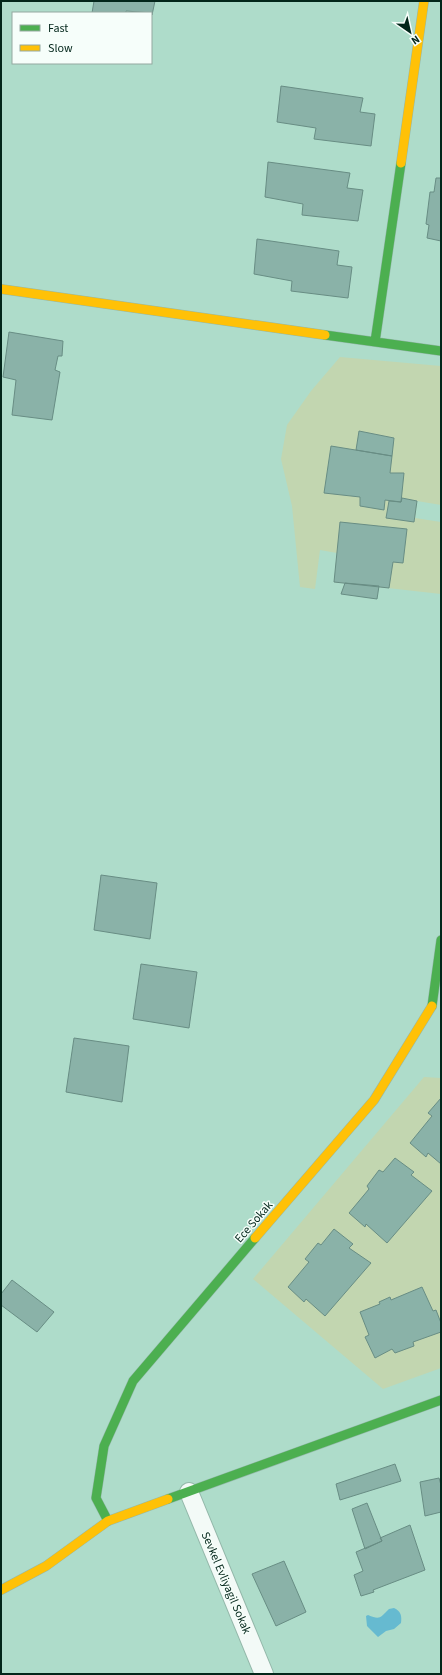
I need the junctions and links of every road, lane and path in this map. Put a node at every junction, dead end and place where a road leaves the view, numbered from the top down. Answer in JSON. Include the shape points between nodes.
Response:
{"nodes":[{"id":1,"x":424,"y":1,"type":"edge"},
{"id":2,"x":1,"y":289,"type":"edge"},
{"id":3,"x":375,"y":342,"type":"junction"},
{"id":4,"x":441,"y":350,"type":"edge"},
{"id":5,"x":441,"y":940,"type":"edge"},
{"id":6,"x":441,"y":1400,"type":"edge"},
{"id":7,"x":188,"y":1492,"type":"junction"},
{"id":8,"x":108,"y":1521,"type":"junction"},
{"id":9,"x":1,"y":1590,"type":"edge"},
{"id":10,"x":264,"y":1674,"type":"edge"}],
"edges":[{"from":1,"to":3,"type":"street"},
{"from":2,"to":3,"type":"street"},
{"from":3,"to":4,"type":"street"},
{"from":5,"to":8,"type":"street","name":"Ece Sokak","via":[[432,1010],[374,1100],[133,1381],[104,1446],[96,1498]]},
{"from":6,"to":7,"type":"street"},
{"from":7,"to":8,"type":"street"},
{"from":7,"to":10,"type":"street","name":"Sevkel Evliyagil Sokak"},
{"from":8,"to":9,"type":"street","via":[[46,1566]]}]}
